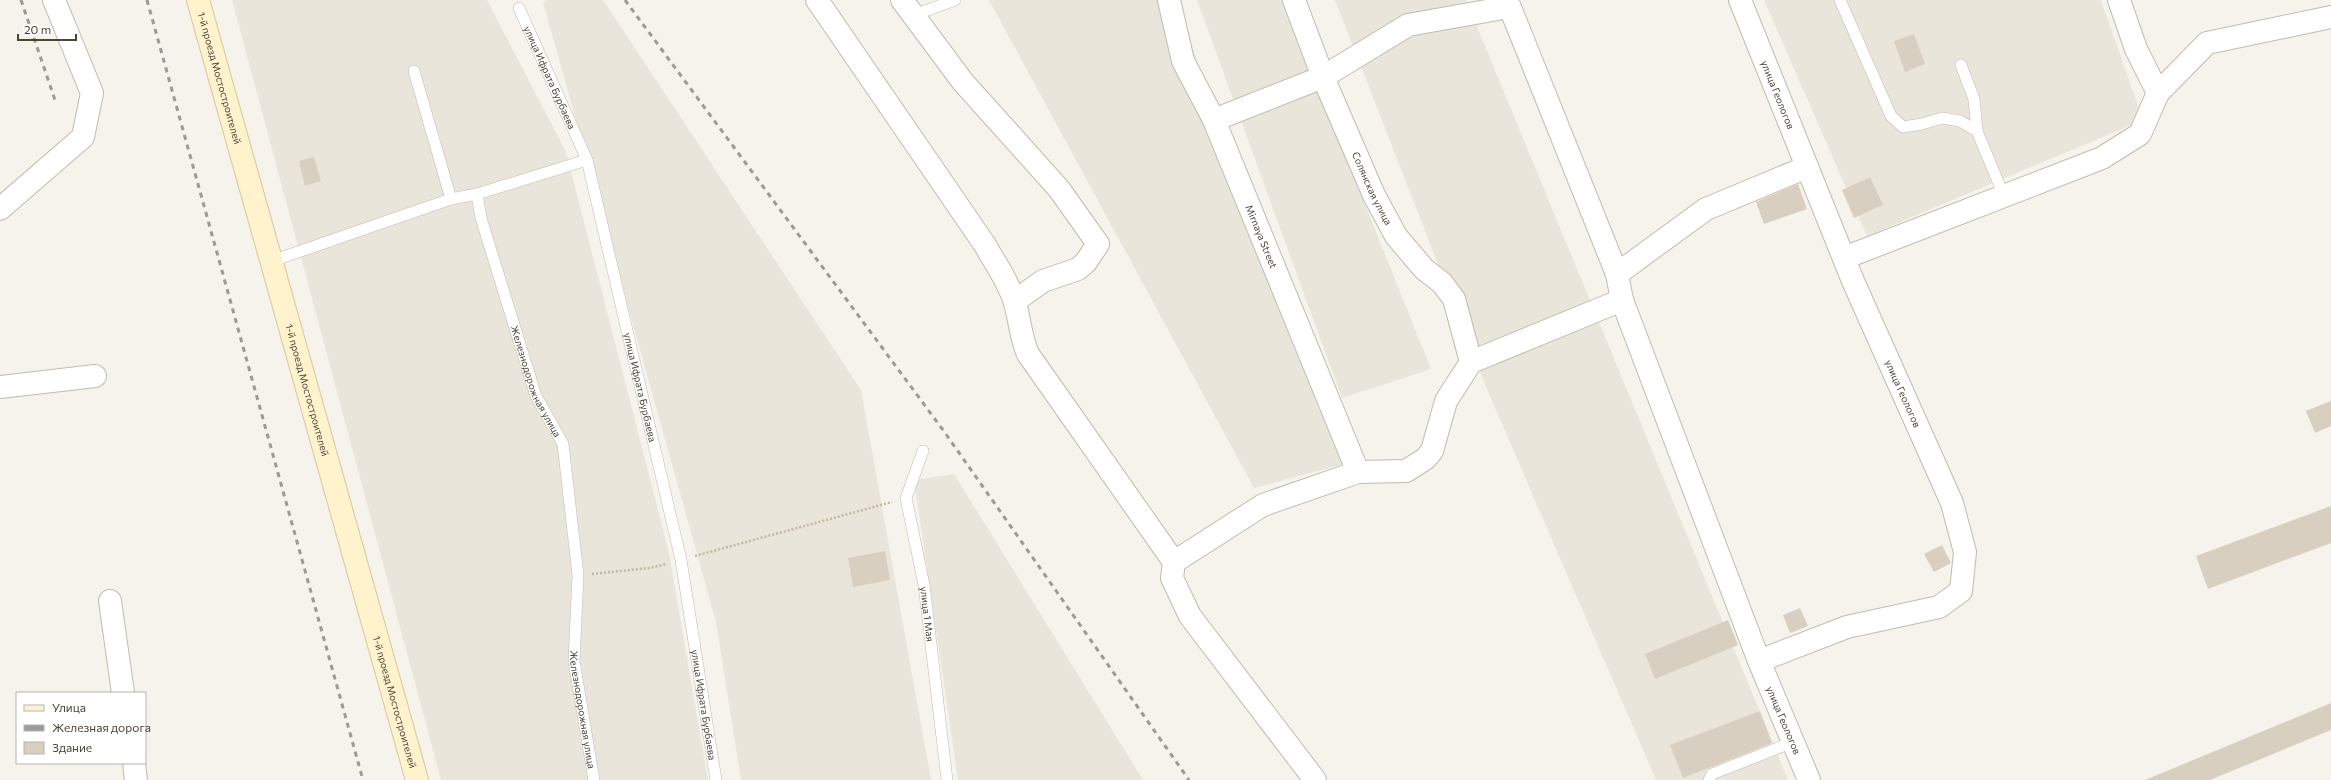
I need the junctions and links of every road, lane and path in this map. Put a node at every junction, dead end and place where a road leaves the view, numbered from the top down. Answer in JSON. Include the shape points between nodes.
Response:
{"nodes":[{"id":1,"x":54,"y":0,"type":"edge"},
{"id":2,"x":198,"y":0,"type":"edge"},
{"id":3,"x":817,"y":0,"type":"edge"},
{"id":4,"x":954,"y":0,"type":"edge"},
{"id":5,"x":1168,"y":0,"type":"edge"},
{"id":6,"x":1294,"y":0,"type":"edge"},
{"id":7,"x":1505,"y":0,"type":"edge"},
{"id":8,"x":1740,"y":0,"type":"edge"},
{"id":9,"x":1840,"y":0,"type":"edge"},
{"id":10,"x":2119,"y":0,"type":"edge"},
{"id":11,"x":518,"y":8,"type":"dead end"},
{"id":12,"x":908,"y":8,"type":"edge"},
{"id":13,"x":2331,"y":17,"type":"edge"},
{"id":14,"x":1961,"y":65,"type":"dead end"},
{"id":15,"x":414,"y":71,"type":"dead end"},
{"id":16,"x":1323,"y":78,"type":"junction"},
{"id":17,"x":2158,"y":93,"type":"junction"},
{"id":18,"x":1214,"y":120,"type":"junction"},
{"id":19,"x":1977,"y":131,"type":"junction"},
{"id":20,"x":587,"y":160,"type":"junction"},
{"id":21,"x":1807,"y":168,"type":"junction"},
{"id":22,"x":477,"y":194,"type":"junction"},
{"id":23,"x":2004,"y":196,"type":"junction"},
{"id":24,"x":451,"y":199,"type":"junction"},
{"id":25,"x":0,"y":209,"type":"edge"},
{"id":26,"x":1844,"y":258,"type":"junction"},
{"id":27,"x":272,"y":261,"type":"junction"},
{"id":28,"x":1617,"y":274,"type":"junction"},
{"id":29,"x":1622,"y":300,"type":"junction"},
{"id":30,"x":1015,"y":301,"type":"junction"},
{"id":31,"x":1471,"y":362,"type":"junction"},
{"id":32,"x":95,"y":376,"type":"dead end"},
{"id":33,"x":0,"y":387,"type":"edge"},
{"id":34,"x":922,"y":451,"type":"dead end"},
{"id":35,"x":1358,"y":472,"type":"junction"},
{"id":36,"x":906,"y":498,"type":"junction"},
{"id":37,"x":681,"y":560,"type":"junction"},
{"id":38,"x":1174,"y":562,"type":"junction"},
{"id":39,"x":578,"y":576,"type":"junction"},
{"id":40,"x":110,"y":601,"type":"dead end"},
{"id":41,"x":1758,"y":661,"type":"junction"},
{"id":42,"x":123,"y":692,"type":"edge"},
{"id":43,"x":1793,"y":742,"type":"junction"},
{"id":44,"x":134,"y":764,"type":"edge"},
{"id":45,"x":136,"y":780,"type":"edge"},
{"id":46,"x":417,"y":780,"type":"edge"},
{"id":47,"x":594,"y":780,"type":"edge"},
{"id":48,"x":716,"y":780,"type":"edge"},
{"id":49,"x":947,"y":780,"type":"edge"},
{"id":50,"x":1315,"y":780,"type":"edge"},
{"id":51,"x":1709,"y":780,"type":"edge"},
{"id":52,"x":1809,"y":780,"type":"edge"}],
"edges":[{"from":1,"to":25,"type":"street","via":[[92,93],[83,137]]},
{"from":2,"to":27,"type":"street","name":"1-й проезд Мостостроителей"},
{"from":3,"to":30,"type":"street","via":[[985,245]]},
{"from":4,"to":12,"type":"lane"},
{"from":5,"to":18,"type":"street","name":"Mirnaya Street","via":[[1183,61]]},
{"from":6,"to":16,"type":"street","name":"Солянская улица"},
{"from":7,"to":16,"type":"street","via":[[1498,9],[1408,26]]},
{"from":7,"to":28,"type":"street","name":"улица Геологов"},
{"from":8,"to":21,"type":"street","name":"улица Геологов"},
{"from":9,"to":19,"type":"lane","via":[[1891,116],[1903,127],[1942,118],[1960,121]]},
{"from":10,"to":17,"type":"street","via":[[2136,49]]},
{"from":11,"to":20,"type":"lane","name":"улица Ифрата Бурбаева"},
{"from":12,"to":30,"type":"street","via":[[963,82],[1059,189],[1098,244],[1078,269],[1043,281]]},
{"from":13,"to":17,"type":"street","via":[[2207,44]]},
{"from":14,"to":19,"type":"lane","via":[[1974,99]]},
{"from":15,"to":24,"type":"lane"},
{"from":16,"to":18,"type":"street"},
{"from":16,"to":31,"type":"street","name":"Солянская улица","via":[[1374,196],[1396,236],[1424,269],[1442,283],[1454,299]]},
{"from":17,"to":23,"type":"street","via":[[2140,134],[2102,158]]},
{"from":18,"to":35,"type":"street","name":"Mirnaya Street"},
{"from":19,"to":23,"type":"lane"},
{"from":20,"to":22,"type":"lane"},
{"from":20,"to":37,"type":"lane","name":"улица Ифрата Бурбаева"},
{"from":21,"to":26,"type":"street","name":"улица Геологов"},
{"from":21,"to":28,"type":"street","via":[[1706,209]]},
{"from":22,"to":24,"type":"lane"},
{"from":22,"to":39,"type":"lane","name":"Железнодорожная улица","via":[[481,218],[536,396],[563,444]]},
{"from":23,"to":26,"type":"street"},
{"from":24,"to":27,"type":"lane"},
{"from":26,"to":41,"type":"street","name":"улица Геологов","via":[[1952,503],[1965,552],[1961,591],[1939,607],[1847,626]]},
{"from":27,"to":46,"type":"street","name":"1-й проезд Мостостроителей"},
{"from":28,"to":29,"type":"street","name":"улица Геологов"},
{"from":29,"to":31,"type":"street"},
{"from":29,"to":41,"type":"street","name":"улица Геологов"},
{"from":30,"to":38,"type":"street","via":[[1022,339],[1028,354]]},
{"from":31,"to":35,"type":"street","via":[[1446,401],[1436,440],[1432,451],[1425,459],[1406,471]]},
{"from":32,"to":33,"type":"street"},
{"from":34,"to":36,"type":"lane"},
{"from":35,"to":38,"type":"street","via":[[1263,505]]},
{"from":36,"to":37,"type":"path"},
{"from":36,"to":49,"type":"lane","name":"улица 1 Мая","via":[[924,585]]},
{"from":37,"to":39,"type":"path","via":[[649,568]]},
{"from":37,"to":48,"type":"lane","name":"улица Ифрата Бурбаева"},
{"from":38,"to":50,"type":"street","via":[[1172,578],[1190,616]]},
{"from":39,"to":47,"type":"lane","name":"Железнодорожная улица","via":[[574,661]]},
{"from":40,"to":42,"type":"street"},
{"from":41,"to":43,"type":"street","name":"улица Геологов"},
{"from":43,"to":51,"type":"lane","via":[[1712,774]]},
{"from":43,"to":52,"type":"street","name":"улица Геологов"},
{"from":44,"to":45,"type":"street"}]}
